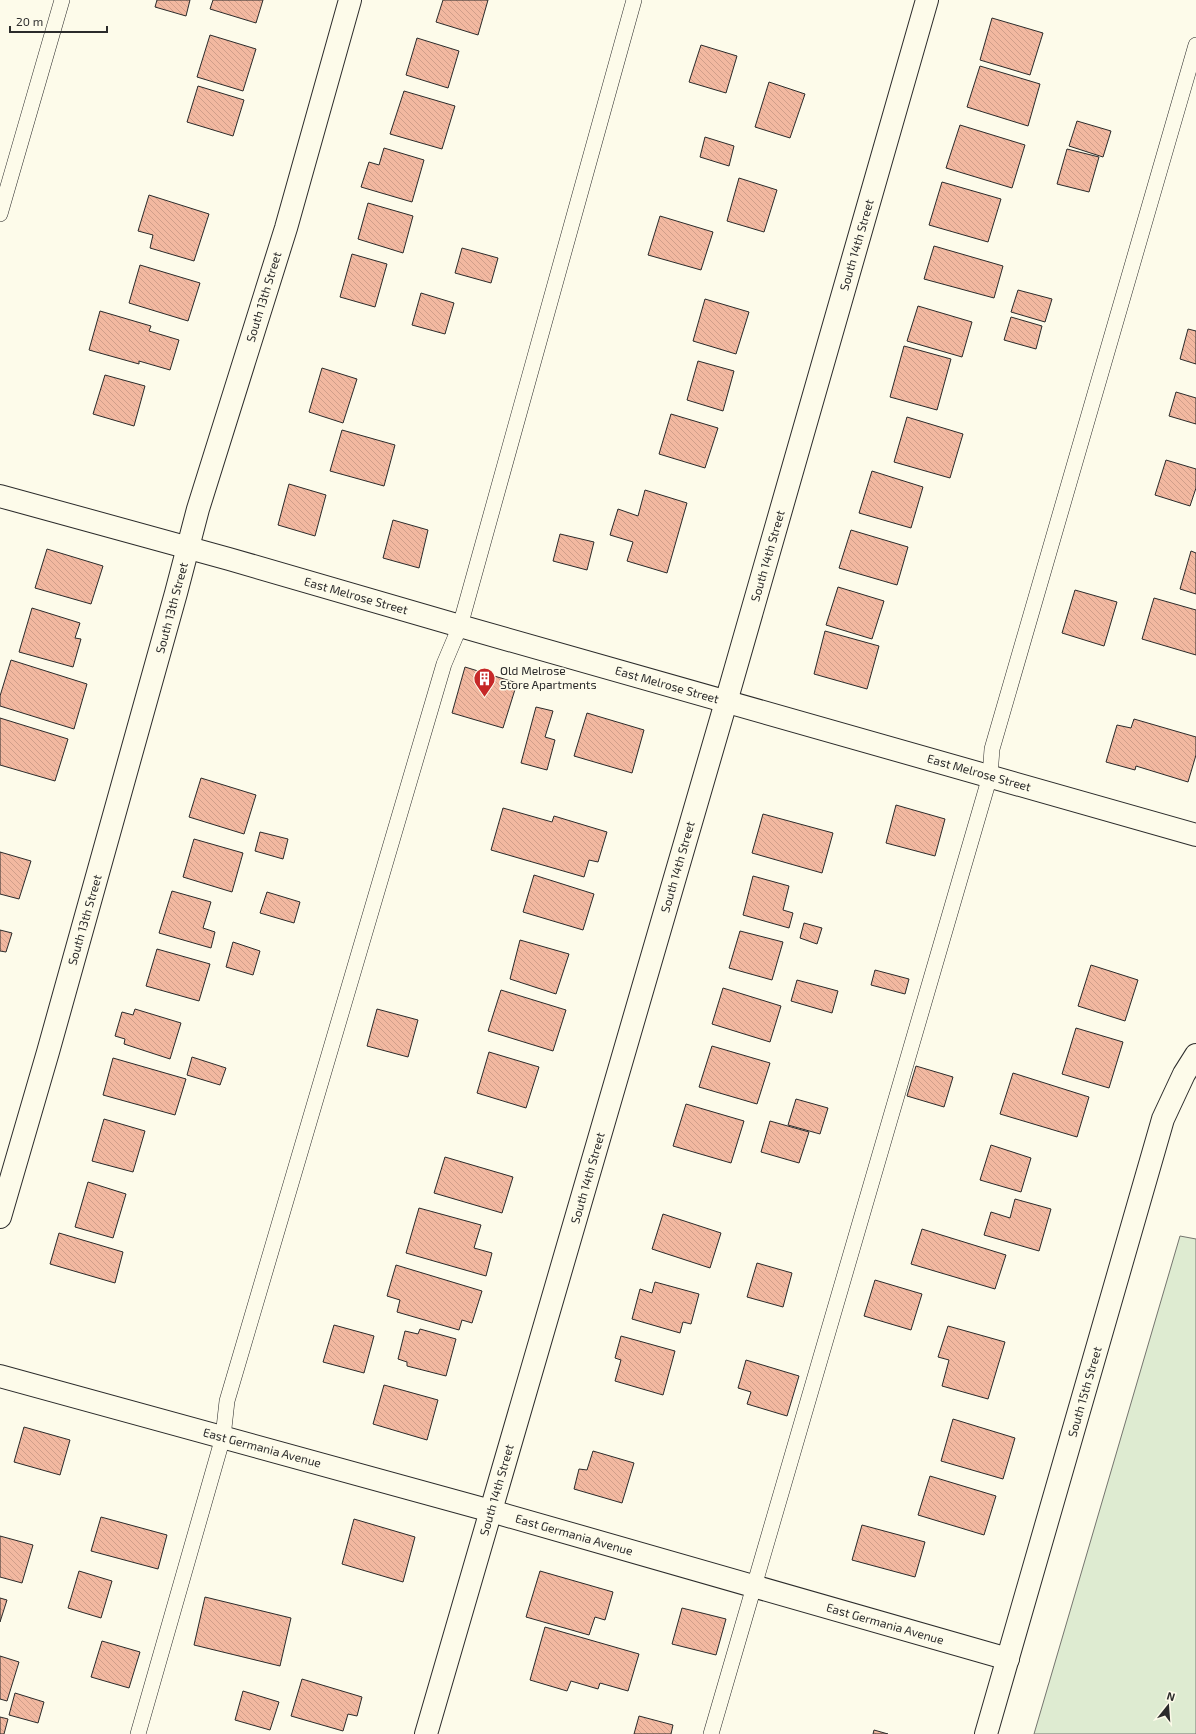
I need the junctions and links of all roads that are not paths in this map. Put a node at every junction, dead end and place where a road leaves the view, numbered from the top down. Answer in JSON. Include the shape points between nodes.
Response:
{"nodes":[{"id":1,"x":62,"y":0,"type":"edge"},
{"id":2,"x":350,"y":0,"type":"edge"},
{"id":3,"x":634,"y":0,"type":"edge"},
{"id":4,"x":927,"y":0,"type":"edge"},
{"id":5,"x":1196,"y":45,"type":"edge"},
{"id":6,"x":0,"y":214,"type":"edge"},
{"id":7,"x":0,"y":496,"type":"edge"},
{"id":8,"x":188,"y":548,"type":"junction"},
{"id":9,"x":460,"y":626,"type":"junction"},
{"id":10,"x":726,"y":702,"type":"junction"},
{"id":11,"x":990,"y":776,"type":"junction"},
{"id":12,"x":1196,"y":835,"type":"edge"},
{"id":13,"x":1196,"y":1055,"type":"edge"},
{"id":14,"x":0,"y":1218,"type":"edge"},
{"id":15,"x":0,"y":1376,"type":"edge"},
{"id":16,"x":223,"y":1437,"type":"junction"},
{"id":17,"x":491,"y":1511,"type":"junction"},
{"id":18,"x":754,"y":1586,"type":"junction"},
{"id":19,"x":1008,"y":1659,"type":"junction"},
{"id":20,"x":138,"y":1734,"type":"edge"},
{"id":21,"x":426,"y":1734,"type":"edge"},
{"id":22,"x":711,"y":1734,"type":"edge"},
{"id":23,"x":986,"y":1734,"type":"edge"}],
"edges":[{"from":1,"to":6,"type":"lane"},
{"from":2,"to":8,"type":"street","name":"South 13th Street","via":[[286,228]]},
{"from":3,"to":9,"type":"lane"},
{"from":4,"to":10,"type":"street","name":"South 14th Street"},
{"from":5,"to":11,"type":"lane","via":[[992,749]]},
{"from":7,"to":8,"type":"street","name":"East Melrose Street"},
{"from":8,"to":9,"type":"street","name":"East Melrose Street"},
{"from":8,"to":14,"type":"street","name":"South 13th Street"},
{"from":9,"to":10,"type":"street","name":"East Melrose Street"},
{"from":9,"to":16,"type":"lane","via":[[442,671],[229,1394]]},
{"from":10,"to":11,"type":"street","name":"East Melrose Street"},
{"from":10,"to":17,"type":"street","name":"South 14th Street"},
{"from":11,"to":12,"type":"street","name":"East Melrose Street"},
{"from":11,"to":18,"type":"lane"},
{"from":13,"to":19,"type":"street","name":"South 15th Street","via":[[1163,1119]]},
{"from":15,"to":16,"type":"street","name":"East Germania Avenue"},
{"from":16,"to":17,"type":"street","name":"East Germania Avenue"},
{"from":16,"to":20,"type":"lane"},
{"from":17,"to":18,"type":"street","name":"East Germania Avenue"},
{"from":17,"to":21,"type":"street","name":"South 14th Street"},
{"from":18,"to":19,"type":"street","name":"East Germania Avenue"},
{"from":18,"to":22,"type":"lane"},
{"from":19,"to":23,"type":"street","name":"South 15th Street"}]}
